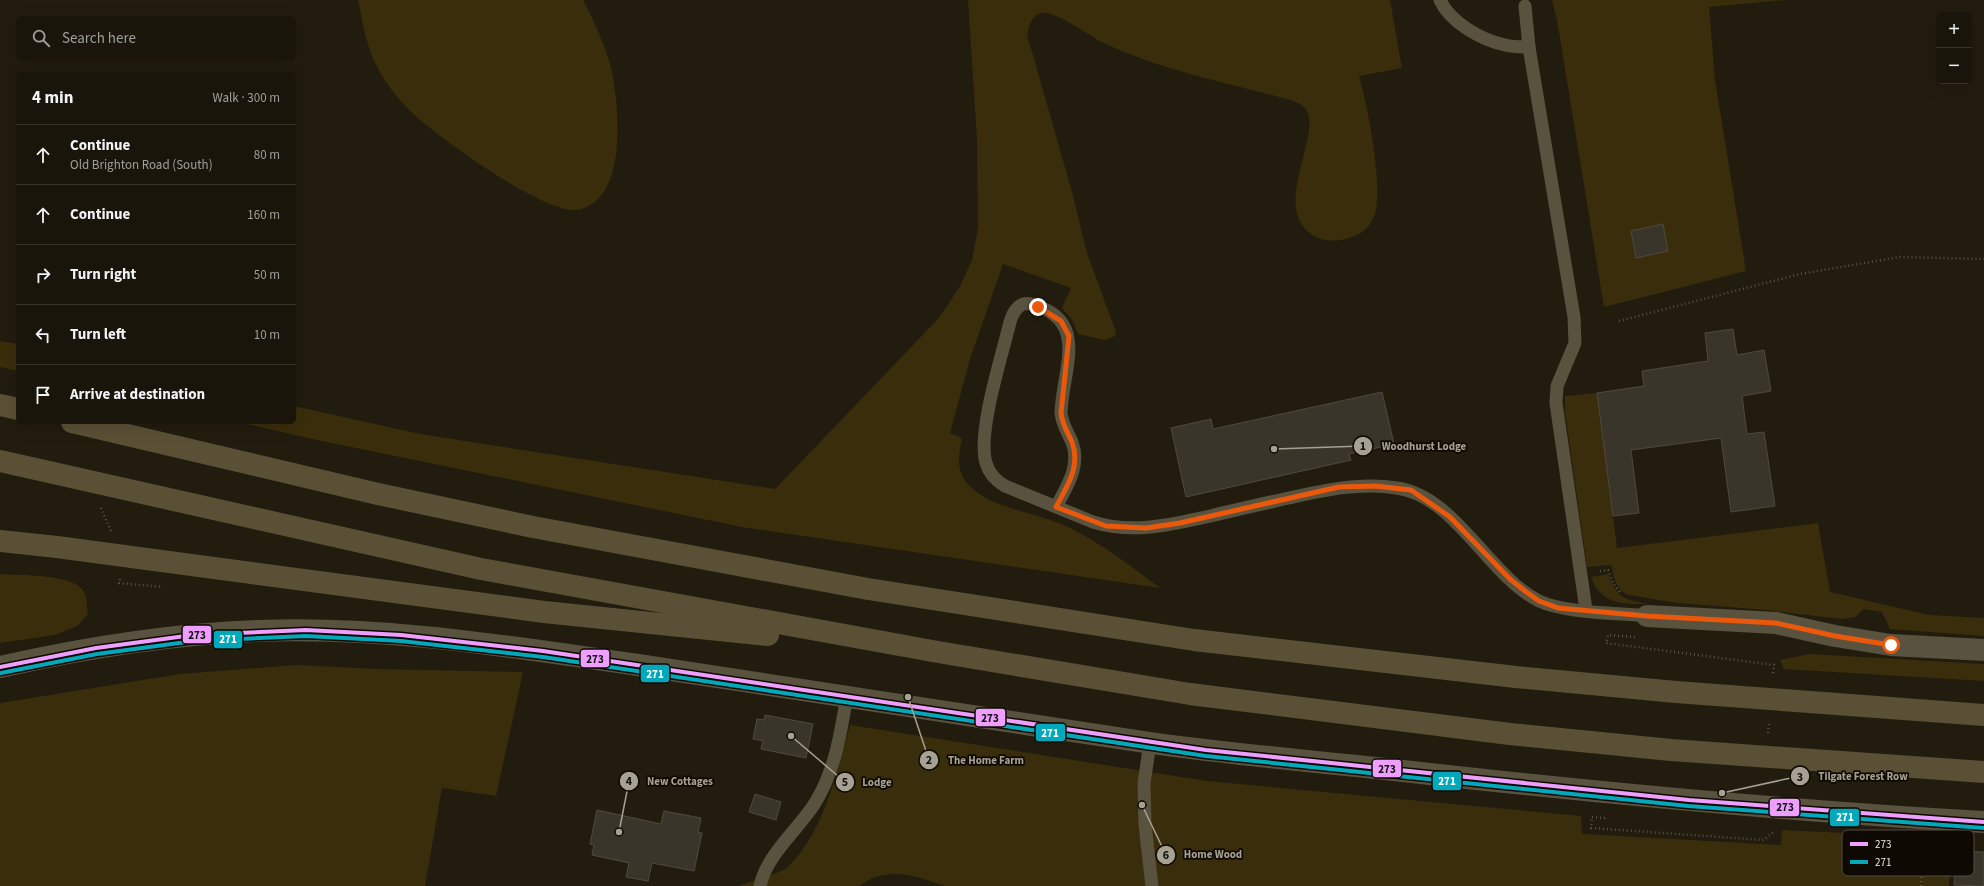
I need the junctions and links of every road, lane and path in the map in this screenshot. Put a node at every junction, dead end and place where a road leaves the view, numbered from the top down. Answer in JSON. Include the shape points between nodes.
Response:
{"nodes":[{"id":1,"x":1440,"y":0,"type":"edge"},
{"id":2,"x":1526,"y":6,"type":"dead end"},
{"id":3,"x":1529,"y":47,"type":"junction"},
{"id":4,"x":1984,"y":259,"type":"edge"},
{"id":5,"x":1619,"y":321,"type":"dead end"},
{"id":6,"x":0,"y":405,"type":"edge"},
{"id":7,"x":16,"y":409,"type":"edge"},
{"id":8,"x":80,"y":424,"type":"edge"},
{"id":9,"x":0,"y":461,"type":"edge"},
{"id":10,"x":1056,"y":507,"type":"junction"},
{"id":11,"x":0,"y":541,"type":"edge"},
{"id":12,"x":1580,"y":574,"type":"junction"},
{"id":13,"x":1623,"y":595,"type":"dead end"},
{"id":14,"x":1586,"y":610,"type":"junction"},
{"id":15,"x":1647,"y":616,"type":"joint"},
{"id":16,"x":1984,"y":650,"type":"edge"},
{"id":17,"x":938,"y":652,"type":"junction"},
{"id":18,"x":0,"y":667,"type":"edge"},
{"id":19,"x":847,"y":696,"type":"junction"},
{"id":20,"x":1984,"y":715,"type":"edge"},
{"id":21,"x":1150,"y":743,"type":"junction"},
{"id":22,"x":1984,"y":772,"type":"edge"},
{"id":23,"x":1926,"y":818,"type":"junction"},
{"id":24,"x":1984,"y":822,"type":"edge"},
{"id":25,"x":1591,"y":828,"type":"dead end"},
{"id":26,"x":1775,"y":828,"type":"dead end"},
{"id":27,"x":1925,"y":830,"type":"edge"},
{"id":28,"x":1922,"y":876,"type":"edge"},
{"id":29,"x":760,"y":886,"type":"edge"},
{"id":30,"x":1152,"y":886,"type":"edge"},
{"id":31,"x":1921,"y":886,"type":"edge"}],
"edges":[{"from":1,"to":3,"type":"lane","via":[[1454,18],[1478,34],[1504,45]]},
{"from":2,"to":3,"type":"lane"},
{"from":3,"to":12,"type":"lane","via":[[1574,317],[1575,342],[1558,386],[1556,403]]},
{"from":4,"to":5,"type":"path","via":[[1900,257],[1800,274]]},
{"from":6,"to":7,"type":"highway"},
{"from":8,"to":20,"type":"highway","via":[[533,528],[868,589],[1194,640],[1676,692]]},
{"from":9,"to":17,"type":"highway","via":[[481,569]]},
{"from":10,"to":10,"type":"lane","via":[[1071,477],[1075,462],[1074,450],[1061,419],[1069,336],[1054,316],[1028,303],[1015,310],[1010,322],[985,425],[985,457],[990,471],[998,482]]},
{"from":10,"to":14,"type":"lane","via":[[1106,526],[1146,528],[1180,523],[1339,487],[1411,490],[1450,517],[1510,579],[1539,601],[1558,608]]},
{"from":11,"to":17,"type":"highway","via":[[544,612]]},
{"from":12,"to":13,"type":"path","via":[[1608,570],[1613,583]]},
{"from":12,"to":14,"type":"lane"},
{"from":14,"to":15,"type":"lane"},
{"from":15,"to":16,"type":"street","via":[[1776,623],[1891,645]]},
{"from":17,"to":22,"type":"highway","via":[[1190,694],[1510,734],[1671,750]]},
{"from":18,"to":19,"type":"street","via":[[57,655],[166,638],[256,631],[330,631],[487,643]]},
{"from":19,"to":21,"type":"street"},
{"from":19,"to":29,"type":"lane","via":[[836,753],[821,792],[775,855]]},
{"from":21,"to":23,"type":"street","via":[[1581,791]]},
{"from":21,"to":30,"type":"lane","via":[[1144,790]]},
{"from":23,"to":24,"type":"street"},
{"from":23,"to":27,"type":"path"},
{"from":25,"to":26,"type":"path","via":[[1764,840],[1774,833]]},
{"from":28,"to":31,"type":"path"}]}
